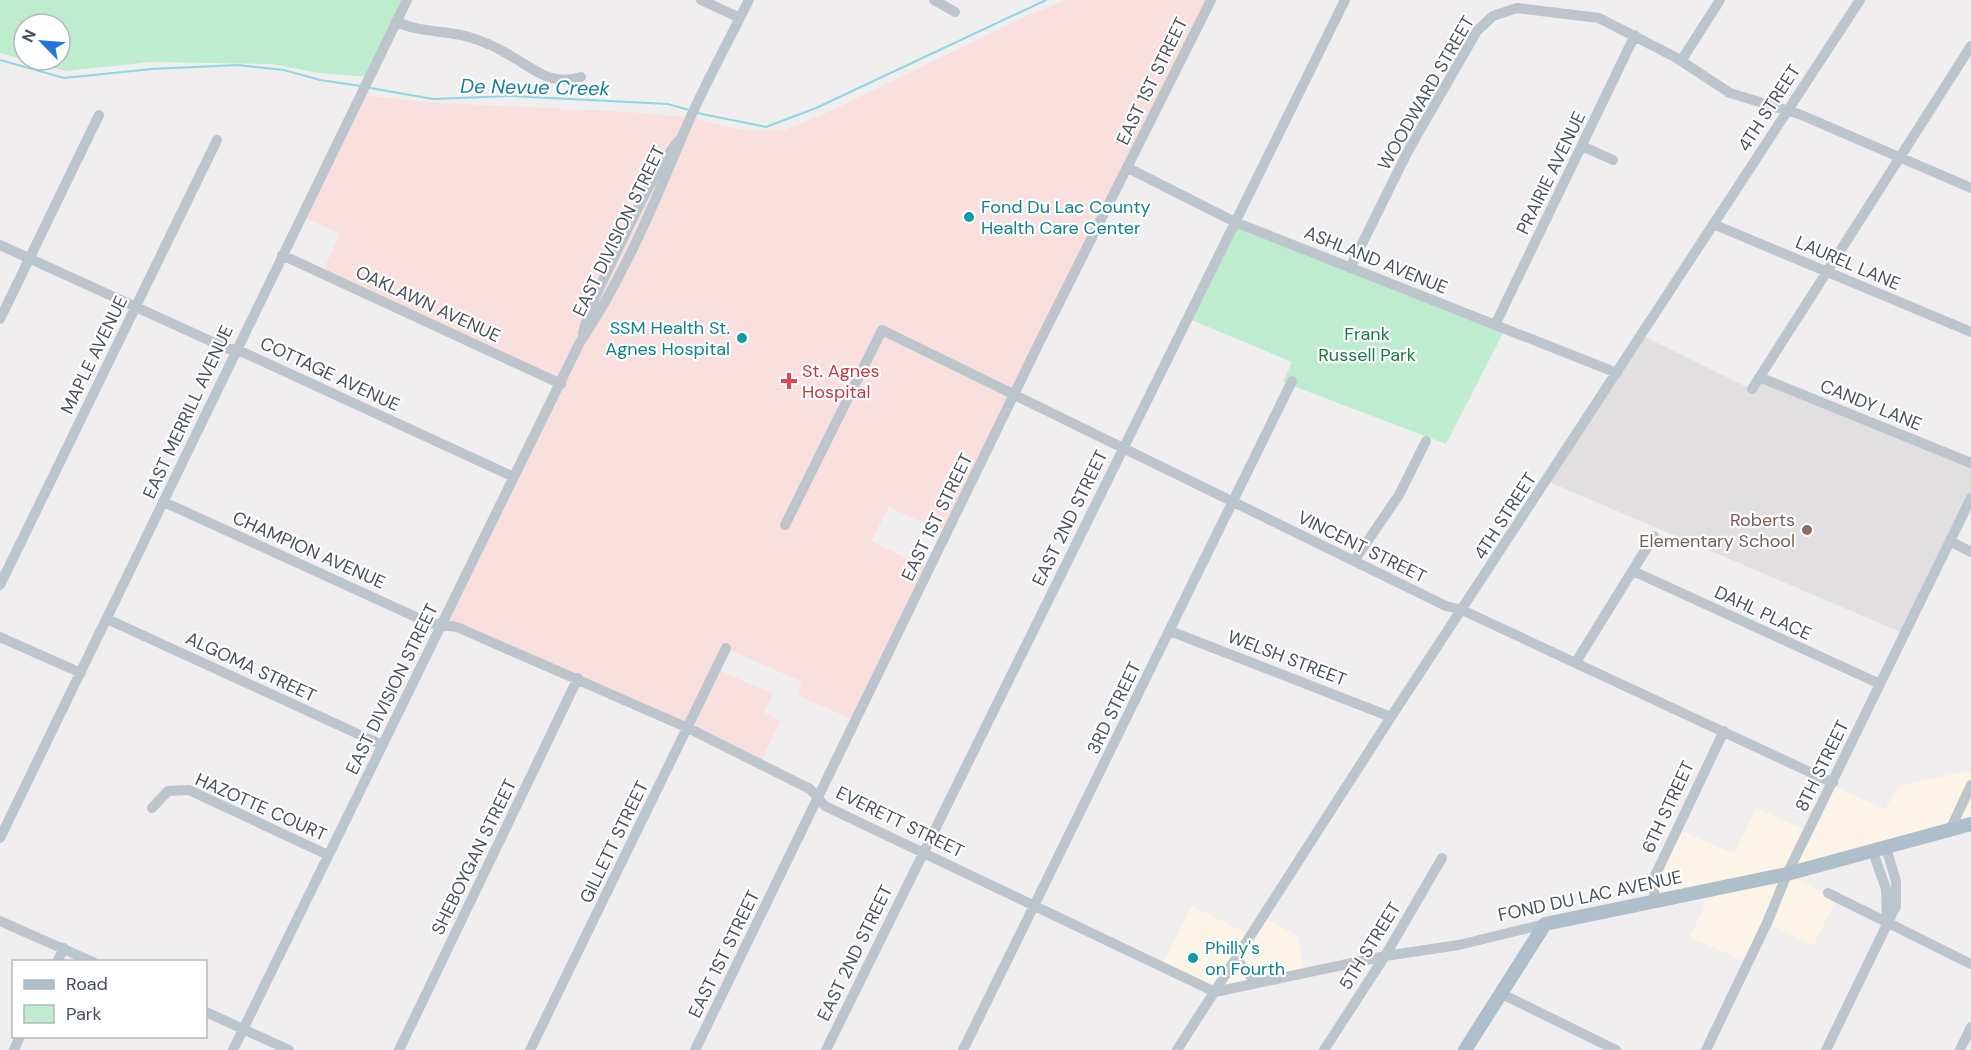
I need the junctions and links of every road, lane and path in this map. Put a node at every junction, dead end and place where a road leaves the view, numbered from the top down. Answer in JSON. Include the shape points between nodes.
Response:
{"nodes":[{"id":1,"x":407,"y":0,"type":"edge"},
{"id":2,"x":701,"y":0,"type":"edge"},
{"id":3,"x":749,"y":0,"type":"edge"},
{"id":4,"x":934,"y":0,"type":"edge"},
{"id":5,"x":1211,"y":0,"type":"edge"},
{"id":6,"x":1345,"y":0,"type":"edge"},
{"id":7,"x":1720,"y":0,"type":"edge"},
{"id":8,"x":1860,"y":0,"type":"edge"},
{"id":9,"x":955,"y":12,"type":"dead end"},
{"id":10,"x":740,"y":18,"type":"junction"},
{"id":11,"x":396,"y":21,"type":"junction"},
{"id":12,"x":1635,"y":35,"type":"junction"},
{"id":13,"x":1971,"y":46,"type":"edge"},
{"id":14,"x":1681,"y":61,"type":"junction"},
{"id":15,"x":580,"y":77,"type":"dead end"},
{"id":16,"x":1787,"y":109,"type":"junction"},
{"id":17,"x":99,"y":115,"type":"dead end"},
{"id":18,"x":218,"y":140,"type":"dead end"},
{"id":19,"x":1582,"y":146,"type":"junction"},
{"id":20,"x":1899,"y":156,"type":"junction"},
{"id":21,"x":1613,"y":160,"type":"dead end"},
{"id":22,"x":1128,"y":168,"type":"junction"},
{"id":23,"x":1971,"y":188,"type":"edge"},
{"id":24,"x":1235,"y":222,"type":"junction"},
{"id":25,"x":1713,"y":224,"type":"junction"},
{"id":26,"x":0,"y":245,"type":"edge"},
{"id":27,"x":282,"y":255,"type":"junction"},
{"id":28,"x":30,"y":259,"type":"junction"},
{"id":29,"x":1350,"y":268,"type":"junction"},
{"id":30,"x":1827,"y":272,"type":"junction"},
{"id":31,"x":136,"y":307,"type":"junction"},
{"id":32,"x":0,"y":319,"type":"edge"},
{"id":33,"x":1495,"y":325,"type":"junction"},
{"id":34,"x":1971,"y":332,"type":"edge"},
{"id":35,"x":236,"y":349,"type":"junction"},
{"id":36,"x":1617,"y":373,"type":"junction"},
{"id":37,"x":1759,"y":377,"type":"junction"},
{"id":38,"x":1292,"y":381,"type":"dead end"},
{"id":39,"x":561,"y":384,"type":"junction"},
{"id":40,"x":1752,"y":389,"type":"dead end"},
{"id":41,"x":1015,"y":394,"type":"junction"},
{"id":42,"x":1426,"y":441,"type":"dead end"},
{"id":43,"x":1123,"y":449,"type":"junction"},
{"id":44,"x":1971,"y":463,"type":"edge"},
{"id":45,"x":514,"y":477,"type":"junction"},
{"id":46,"x":1971,"y":498,"type":"edge"},
{"id":47,"x":1232,"y":501,"type":"junction"},
{"id":48,"x":164,"y":502,"type":"junction"},
{"id":49,"x":785,"y":525,"type":"dead end"},
{"id":50,"x":1654,"y":536,"type":"dead end"},
{"id":51,"x":1950,"y":542,"type":"junction"},
{"id":52,"x":1971,"y":552,"type":"edge"},
{"id":53,"x":1354,"y":561,"type":"junction"},
{"id":54,"x":1633,"y":571,"type":"junction"},
{"id":55,"x":0,"y":585,"type":"edge"},
{"id":56,"x":1462,"y":610,"type":"junction"},
{"id":57,"x":107,"y":619,"type":"junction"},
{"id":58,"x":441,"y":625,"type":"junction"},
{"id":59,"x":1170,"y":631,"type":"junction"},
{"id":60,"x":0,"y":637,"type":"edge"},
{"id":61,"x":726,"y":648,"type":"dead end"},
{"id":62,"x":1576,"y":662,"type":"junction"},
{"id":63,"x":81,"y":673,"type":"junction"},
{"id":64,"x":578,"y":678,"type":"junction"},
{"id":65,"x":1880,"y":684,"type":"junction"},
{"id":66,"x":1391,"y":717,"type":"junction"},
{"id":67,"x":688,"y":728,"type":"junction"},
{"id":68,"x":1724,"y":731,"type":"junction"},
{"id":69,"x":382,"y":745,"type":"junction"},
{"id":70,"x":1833,"y":783,"type":"junction"},
{"id":71,"x":1971,"y":785,"type":"edge"},
{"id":72,"x":819,"y":798,"type":"junction"},
{"id":73,"x":152,"y":808,"type":"dead end"},
{"id":74,"x":1971,"y":824,"type":"edge"},
{"id":75,"x":1950,"y":830,"type":"junction"},
{"id":76,"x":0,"y":838,"type":"edge"},
{"id":77,"x":1880,"y":850,"type":"junction"},
{"id":78,"x":923,"y":854,"type":"junction"},
{"id":79,"x":328,"y":855,"type":"junction"},
{"id":80,"x":1442,"y":858,"type":"dead end"},
{"id":81,"x":1787,"y":874,"type":"junction"},
{"id":82,"x":1828,"y":893,"type":"dead end"},
{"id":83,"x":1655,"y":900,"type":"junction"},
{"id":84,"x":1034,"y":906,"type":"junction"},
{"id":85,"x":0,"y":921,"type":"edge"},
{"id":86,"x":1887,"y":923,"type":"junction"},
{"id":87,"x":1545,"y":924,"type":"junction"},
{"id":88,"x":64,"y":948,"type":"junction"},
{"id":89,"x":1239,"y":954,"type":"junction"},
{"id":90,"x":1385,"y":957,"type":"junction"},
{"id":91,"x":58,"y":960,"type":"edge"},
{"id":92,"x":89,"y":960,"type":"edge"},
{"id":93,"x":1971,"y":964,"type":"edge"},
{"id":94,"x":1268,"y":981,"type":"junction"},
{"id":95,"x":1215,"y":992,"type":"junction"},
{"id":96,"x":1502,"y":994,"type":"junction"},
{"id":97,"x":207,"y":1012,"type":"edge"},
{"id":98,"x":1971,"y":1026,"type":"edge"},
{"id":99,"x":243,"y":1029,"type":"junction"},
{"id":100,"x":233,"y":1050,"type":"edge"},
{"id":101,"x":289,"y":1050,"type":"edge"},
{"id":102,"x":399,"y":1050,"type":"edge"},
{"id":103,"x":530,"y":1050,"type":"edge"},
{"id":104,"x":695,"y":1050,"type":"edge"},
{"id":105,"x":826,"y":1050,"type":"edge"},
{"id":106,"x":963,"y":1050,"type":"edge"},
{"id":107,"x":1177,"y":1050,"type":"edge"},
{"id":108,"x":1324,"y":1050,"type":"edge"},
{"id":109,"x":1465,"y":1050,"type":"edge"},
{"id":110,"x":1616,"y":1050,"type":"edge"},
{"id":111,"x":1706,"y":1050,"type":"edge"},
{"id":112,"x":1826,"y":1050,"type":"edge"},
{"id":113,"x":1960,"y":1050,"type":"edge"}],
"edges":[{"from":1,"to":11,"type":"street","name":"EAST MERRILL AVENUE"},
{"from":2,"to":10,"type":"street"},
{"from":3,"to":10,"type":"street","name":"EAST DIVISION STREET"},
{"from":4,"to":9,"type":"street"},
{"from":5,"to":22,"type":"street","name":"EAST 1ST STREET"},
{"from":6,"to":24,"type":"street","name":"EAST 2ND STREET"},
{"from":7,"to":14,"type":"street"},
{"from":8,"to":16,"type":"street","name":"4TH STREET"},
{"from":10,"to":39,"type":"street","name":"EAST DIVISION STREET","via":[[684,132],[650,184],[590,308]]},
{"from":11,"to":15,"type":"street","via":[[410,28],[478,40],[551,79]]},
{"from":11,"to":27,"type":"street","name":"EAST MERRILL AVENUE"},
{"from":12,"to":14,"type":"street","name":"WOODWARD STREET"},
{"from":12,"to":19,"type":"street","name":"PRAIRIE AVENUE"},
{"from":12,"to":29,"type":"street","name":"WOODWARD STREET","via":[[1603,19],[1574,13],[1517,8],[1489,19],[1408,151]]},
{"from":13,"to":20,"type":"street"},
{"from":14,"to":16,"type":"street","name":"WOODWARD STREET","via":[[1730,93]]},
{"from":16,"to":20,"type":"street","name":"WOODWARD STREET"},
{"from":16,"to":25,"type":"street","name":"4TH STREET"},
{"from":17,"to":28,"type":"street"},
{"from":18,"to":31,"type":"street","name":"MAPLE AVENUE"},
{"from":19,"to":21,"type":"street"},
{"from":19,"to":33,"type":"street","name":"PRAIRIE AVENUE"},
{"from":20,"to":23,"type":"street","name":"WOODWARD STREET"},
{"from":20,"to":30,"type":"street"},
{"from":22,"to":24,"type":"street","name":"ASHLAND AVENUE"},
{"from":22,"to":41,"type":"street","name":"EAST 1ST STREET"},
{"from":24,"to":29,"type":"street","name":"ASHLAND AVENUE"},
{"from":24,"to":43,"type":"street","name":"EAST 2ND STREET"},
{"from":25,"to":30,"type":"street","name":"LAUREL LANE"},
{"from":25,"to":36,"type":"street","name":"4TH STREET"},
{"from":26,"to":28,"type":"street","name":"COTTAGE AVENUE"},
{"from":27,"to":35,"type":"street","name":"EAST MERRILL AVENUE"},
{"from":27,"to":39,"type":"street","name":"OAKLAWN AVENUE"},
{"from":28,"to":31,"type":"street","name":"COTTAGE AVENUE"},
{"from":28,"to":32,"type":"street"},
{"from":29,"to":33,"type":"street","name":"ASHLAND AVENUE"},
{"from":30,"to":34,"type":"street","name":"LAUREL LANE"},
{"from":30,"to":37,"type":"street"},
{"from":31,"to":35,"type":"street","name":"COTTAGE AVENUE","via":[[228,349]]},
{"from":31,"to":55,"type":"street","name":"MAPLE AVENUE"},
{"from":33,"to":36,"type":"street","name":"ASHLAND AVENUE"},
{"from":35,"to":45,"type":"street","name":"COTTAGE AVENUE"},
{"from":35,"to":48,"type":"street","name":"EAST MERRILL AVENUE"},
{"from":36,"to":56,"type":"street","name":"4TH STREET"},
{"from":37,"to":40,"type":"street"},
{"from":37,"to":44,"type":"street","name":"CANDY LANE"},
{"from":38,"to":47,"type":"street","name":"3RD STREET"},
{"from":39,"to":45,"type":"street","name":"EAST DIVISION STREET"},
{"from":41,"to":43,"type":"street","name":"VINCENT STREET"},
{"from":41,"to":49,"type":"street","name":"VINCENT STREET","via":[[882,330]]},
{"from":41,"to":72,"type":"street","name":"EAST 1ST STREET"},
{"from":42,"to":53,"type":"street","via":[[1399,495]]},
{"from":43,"to":47,"type":"street","name":"VINCENT STREET"},
{"from":43,"to":78,"type":"street","name":"EAST 2ND STREET"},
{"from":45,"to":58,"type":"street","name":"EAST DIVISION STREET"},
{"from":46,"to":51,"type":"street","name":"8TH STREET"},
{"from":47,"to":53,"type":"street","name":"VINCENT STREET"},
{"from":47,"to":59,"type":"street","name":"3RD STREET"},
{"from":48,"to":57,"type":"street","name":"EAST MERRILL AVENUE"},
{"from":48,"to":58,"type":"street","name":"CHAMPION AVENUE","via":[[429,623]]},
{"from":50,"to":54,"type":"street"},
{"from":51,"to":52,"type":"street"},
{"from":51,"to":65,"type":"street","name":"8TH STREET"},
{"from":53,"to":56,"type":"street","name":"VINCENT STREET"},
{"from":54,"to":62,"type":"street"},
{"from":54,"to":65,"type":"street","name":"DAHL PLACE"},
{"from":56,"to":62,"type":"street","name":"VINCENT STREET"},
{"from":56,"to":66,"type":"street","name":"4TH STREET"},
{"from":57,"to":63,"type":"street","name":"EAST MERRILL AVENUE"},
{"from":57,"to":69,"type":"street","name":"ALGOMA STREET"},
{"from":58,"to":64,"type":"street","name":"EVERETT STREET","via":[[457,627]]},
{"from":58,"to":69,"type":"street","name":"EAST DIVISION STREET"},
{"from":59,"to":66,"type":"street","name":"WELSH STREET"},
{"from":59,"to":84,"type":"street","name":"3RD STREET"},
{"from":60,"to":63,"type":"street"},
{"from":61,"to":67,"type":"street","name":"GILLETT STREET"},
{"from":62,"to":68,"type":"street","name":"VINCENT STREET"},
{"from":63,"to":76,"type":"street","name":"EAST MERRILL AVENUE"},
{"from":64,"to":67,"type":"street","name":"EVERETT STREET"},
{"from":64,"to":102,"type":"street","name":"SHEBOYGAN STREET"},
{"from":65,"to":70,"type":"street","name":"8TH STREET"},
{"from":66,"to":89,"type":"street","name":"4TH STREET"},
{"from":67,"to":72,"type":"street","name":"EVERETT STREET","via":[[810,789]]},
{"from":67,"to":103,"type":"street","name":"GILLETT STREET"},
{"from":68,"to":70,"type":"street","name":"VINCENT STREET"},
{"from":68,"to":83,"type":"street","name":"6TH STREET","via":[[1653,880]]},
{"from":69,"to":79,"type":"street","name":"EAST DIVISION STREET"},
{"from":70,"to":81,"type":"street","name":"8TH STREET"},
{"from":71,"to":75,"type":"street"},
{"from":72,"to":78,"type":"street","name":"EVERETT STREET","via":[[825,806]]},
{"from":72,"to":104,"type":"street","name":"EAST 1ST STREET"},
{"from":73,"to":79,"type":"street","name":"HAZOTTE COURT","via":[[168,791],[189,790]]},
{"from":74,"to":75,"type":"main road","name":"FOND DU LAC AVENUE"},
{"from":75,"to":77,"type":"main road","name":"FOND DU LAC AVENUE"},
{"from":77,"to":81,"type":"main road","name":"FOND DU LAC AVENUE"},
{"from":77,"to":86,"type":"street","via":[[1897,892],[1896,906]]},
{"from":78,"to":84,"type":"street","name":"EVERETT STREET"},
{"from":78,"to":105,"type":"street","name":"EAST 2ND STREET"},
{"from":79,"to":99,"type":"street","name":"EAST DIVISION STREET"},
{"from":80,"to":90,"type":"street","name":"5TH STREET"},
{"from":81,"to":83,"type":"main road","name":"FOND DU LAC AVENUE"},
{"from":81,"to":111,"type":"street","name":"8TH STREET"},
{"from":82,"to":86,"type":"street"},
{"from":83,"to":87,"type":"main road","name":"FOND DU LAC AVENUE"},
{"from":84,"to":95,"type":"street","name":"EVERETT STREET"},
{"from":84,"to":106,"type":"street","name":"3RD STREET"},
{"from":85,"to":88,"type":"street"},
{"from":86,"to":93,"type":"street"},
{"from":86,"to":112,"type":"street"},
{"from":87,"to":90,"type":"street","name":"FOND DU LAC AVENUE","via":[[1459,945]]},
{"from":87,"to":96,"type":"main road"},
{"from":88,"to":91,"type":"street"},
{"from":88,"to":92,"type":"street"},
{"from":89,"to":94,"type":"street","via":[[1246,973]]},
{"from":89,"to":95,"type":"street","name":"4TH STREET"},
{"from":90,"to":94,"type":"street","name":"FOND DU LAC AVENUE"},
{"from":90,"to":108,"type":"street","name":"5TH STREET"},
{"from":94,"to":95,"type":"street","name":"FOND DU LAC AVENUE"},
{"from":95,"to":107,"type":"street","name":"4TH STREET"},
{"from":96,"to":109,"type":"main road"},
{"from":96,"to":110,"type":"street"},
{"from":97,"to":99,"type":"street"},
{"from":98,"to":113,"type":"street"},
{"from":99,"to":100,"type":"street","name":"EAST DIVISION STREET"},
{"from":99,"to":101,"type":"street"}]}
